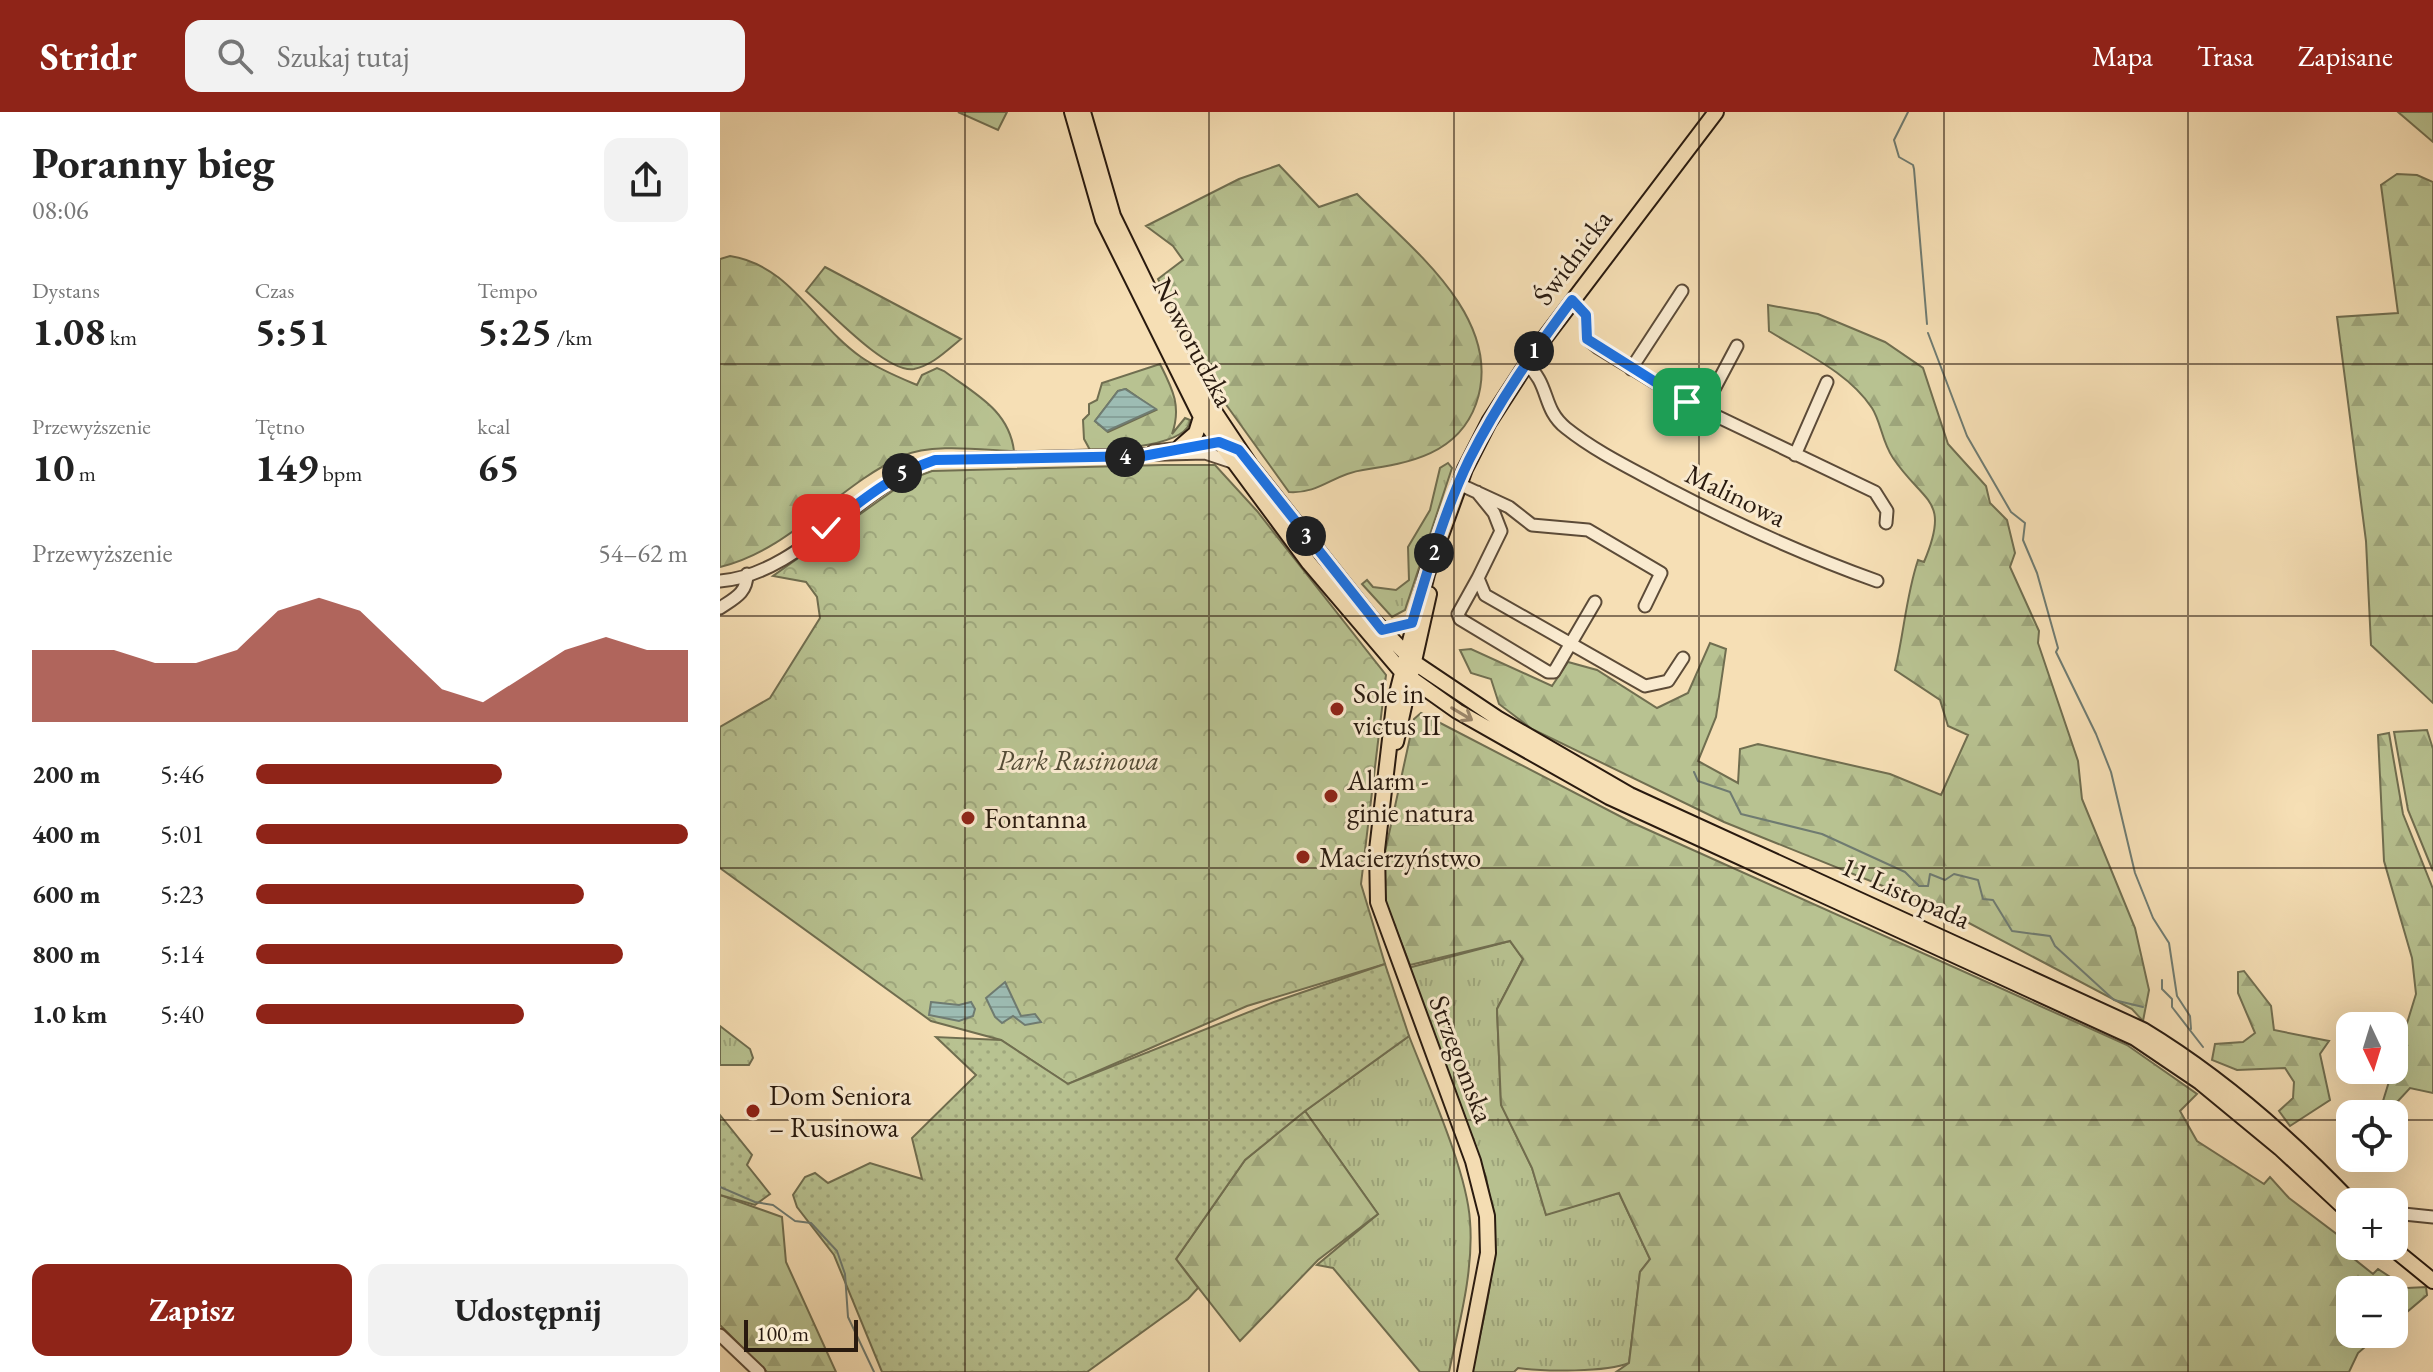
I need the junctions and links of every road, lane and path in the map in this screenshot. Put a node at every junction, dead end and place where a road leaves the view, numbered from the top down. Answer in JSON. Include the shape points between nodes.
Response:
{"nodes":[{"id":1,"x":1072,"y":112,"type":"edge"},
{"id":2,"x":1083,"y":112,"type":"edge"},
{"id":3,"x":1716,"y":112,"type":"edge"},
{"id":4,"x":1682,"y":291,"type":"dead end"},
{"id":5,"x":1572,"y":300,"type":"junction"},
{"id":6,"x":1737,"y":346,"type":"dead end"},
{"id":7,"x":1525,"y":363,"type":"junction"},
{"id":8,"x":1631,"y":369,"type":"junction"},
{"id":9,"x":1827,"y":382,"type":"dead end"},
{"id":10,"x":1703,"y":410,"type":"junction"},
{"id":11,"x":1201,"y":417,"type":"junction"},
{"id":12,"x":1223,"y":426,"type":"junction"},
{"id":13,"x":1219,"y":442,"type":"junction"},
{"id":14,"x":1180,"y":447,"type":"junction"},
{"id":15,"x":1205,"y":453,"type":"junction"},
{"id":16,"x":1795,"y":455,"type":"junction"},
{"id":17,"x":1143,"y":456,"type":"junction"},
{"id":18,"x":1236,"y":456,"type":"junction"},
{"id":19,"x":1459,"y":484,"type":"junction"},
{"id":20,"x":1477,"y":492,"type":"junction"},
{"id":21,"x":1886,"y":523,"type":"dead end"},
{"id":22,"x":1439,"y":539,"type":"junction"},
{"id":23,"x":747,"y":574,"type":"junction"},
{"id":24,"x":1478,"y":578,"type":"junction"},
{"id":25,"x":720,"y":581,"type":"edge"},
{"id":26,"x":1877,"y":581,"type":"dead end"},
{"id":27,"x":1595,"y":602,"type":"dead end"},
{"id":28,"x":1645,"y":606,"type":"dead end"},
{"id":29,"x":720,"y":608,"type":"edge"},
{"id":30,"x":1412,"y":623,"type":"junction"},
{"id":31,"x":1382,"y":630,"type":"junction"},
{"id":32,"x":1571,"y":644,"type":"junction"},
{"id":33,"x":1683,"y":658,"type":"dead end"},
{"id":34,"x":1408,"y":668,"type":"junction"},
{"id":35,"x":1429,"y":693,"type":"junction"},
{"id":36,"x":1406,"y":701,"type":"junction"},
{"id":37,"x":1389,"y":765,"type":"junction"},
{"id":38,"x":2336,"y":1188,"type":"edge"},
{"id":39,"x":2336,"y":1200,"type":"edge"},
{"id":40,"x":2408,"y":1214,"type":"edge"},
{"id":41,"x":2433,"y":1217,"type":"edge"},
{"id":42,"x":2407,"y":1260,"type":"edge"},
{"id":43,"x":2433,"y":1281,"type":"edge"},
{"id":44,"x":720,"y":1335,"type":"edge"},
{"id":45,"x":759,"y":1372,"type":"edge"},
{"id":46,"x":1465,"y":1372,"type":"edge"}],
"edges":[{"from":1,"to":11,"type":"main road","name":"Noworudzka","via":[[1103,220]]},
{"from":2,"to":12,"type":"main road","name":"Noworudzka","via":[[1113,216],[1192,378]]},
{"from":3,"to":5,"type":"main road","name":"Świdnicka"},
{"from":4,"to":8,"type":"street"},
{"from":5,"to":7,"type":"main road","name":"Świdnicka"},
{"from":5,"to":8,"type":"street","via":[[1586,315],[1587,339]]},
{"from":6,"to":10,"type":"street"},
{"from":7,"to":19,"type":"main road","name":"Świdnicka"},
{"from":7,"to":26,"type":"street","name":"Malinowa","via":[[1543,381],[1555,418],[1624,465],[1754,532]]},
{"from":8,"to":10,"type":"street"},
{"from":9,"to":16,"type":"street"},
{"from":10,"to":16,"type":"street"},
{"from":11,"to":13,"type":"main road","name":"Noworudzka"},
{"from":11,"to":14,"type":"main road","via":[[1196,433]]},
{"from":12,"to":13,"type":"street"},
{"from":12,"to":18,"type":"main road","name":"Noworudzka"},
{"from":13,"to":14,"type":"street"},
{"from":13,"to":15,"type":"street"},
{"from":13,"to":18,"type":"main road","name":"Noworudzka"},
{"from":14,"to":17,"type":"street"},
{"from":15,"to":17,"type":"street"},
{"from":15,"to":18,"type":"street"},
{"from":16,"to":21,"type":"street","via":[[1875,492],[1887,511]]},
{"from":17,"to":23,"type":"street","via":[[935,460],[884,484],[785,556]]},
{"from":18,"to":31,"type":"main road","name":"Noworudzka"},
{"from":18,"to":34,"type":"main road","name":"Noworudzka","via":[[1342,604]]},
{"from":19,"to":20,"type":"street"},
{"from":19,"to":22,"type":"main road","name":"Świdnicka"},
{"from":20,"to":24,"type":"street","via":[[1501,531]]},
{"from":20,"to":28,"type":"street","via":[[1532,525],[1588,530],[1652,565],[1661,573]]},
{"from":22,"to":30,"type":"main road","name":"Świdnicka"},
{"from":22,"to":34,"type":"main road","name":"Świdnicka"},
{"from":23,"to":25,"type":"street"},
{"from":23,"to":29,"type":"street","via":[[747,586]]},
{"from":24,"to":32,"type":"street","via":[[1485,595]]},
{"from":24,"to":32,"type":"street","via":[[1458,614],[1463,623],[1548,672],[1554,672]]},
{"from":27,"to":32,"type":"street"},
{"from":30,"to":31,"type":"main road"},
{"from":30,"to":34,"type":"main road","name":"Świdnicka"},
{"from":31,"to":34,"type":"main road","name":"Noworudzka"},
{"from":32,"to":33,"type":"street","via":[[1645,686],[1668,681]]},
{"from":34,"to":35,"type":"main road","name":"11 Listopada"},
{"from":34,"to":36,"type":"main road","name":"Strzegomska"},
{"from":34,"to":37,"type":"main road","name":"Strzegomska","via":[[1388,740]]},
{"from":34,"to":38,"type":"main road","name":"11 Listopada","via":[[1630,795],[2143,1030],[2258,1116]]},
{"from":35,"to":36,"type":"main road"},
{"from":35,"to":39,"type":"main road","name":"11 Listopada","one_way":true,"via":[[1619,802],[2135,1038],[2200,1082]]},
{"from":36,"to":37,"type":"main road","name":"Strzegomska"},
{"from":37,"to":46,"type":"main road","name":"Strzegomska","via":[[1377,850],[1378,902],[1473,1161],[1487,1216],[1488,1253]]},
{"from":40,"to":41,"type":"street"},
{"from":42,"to":43,"type":"main road"},
{"from":44,"to":45,"type":"street"}]}
